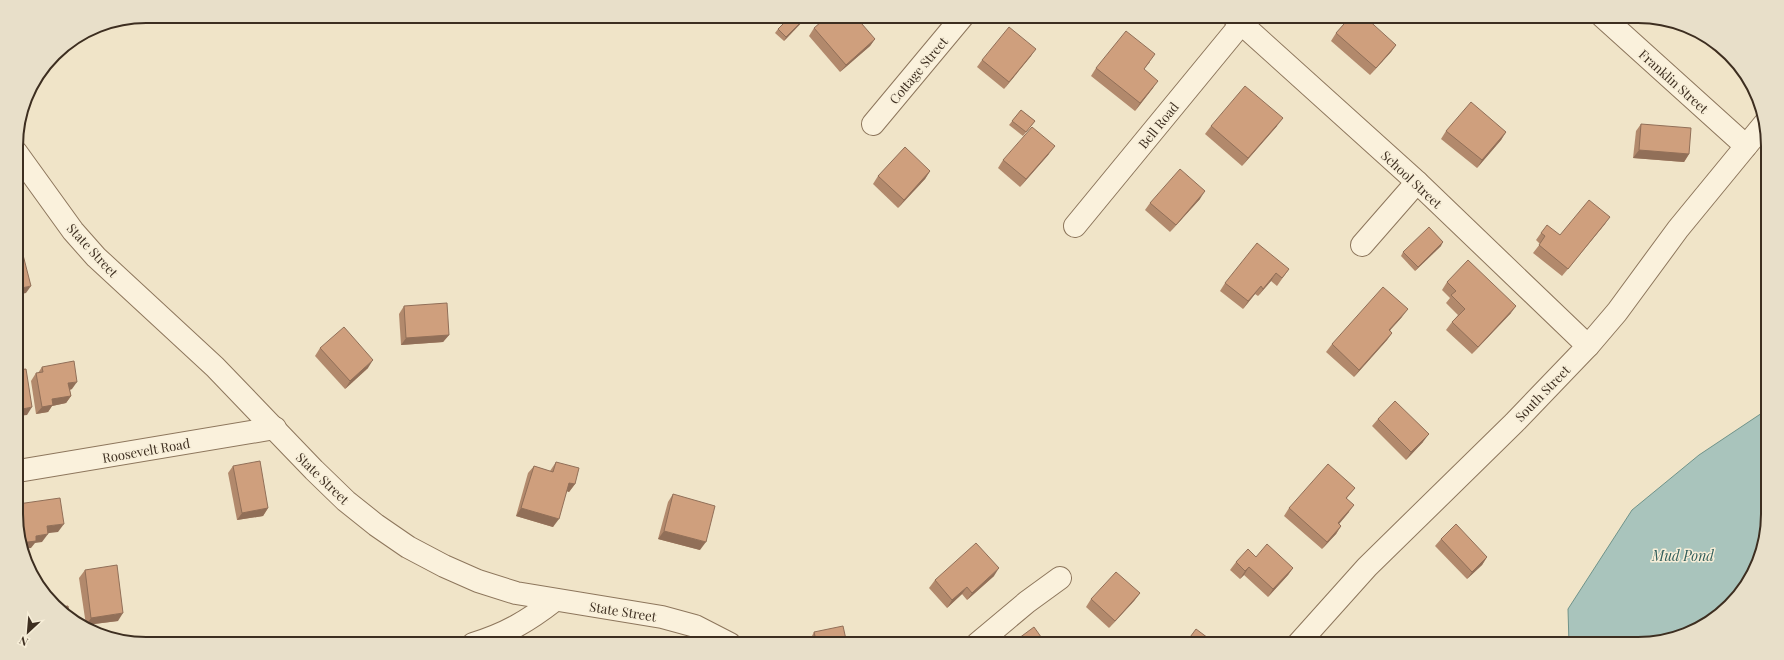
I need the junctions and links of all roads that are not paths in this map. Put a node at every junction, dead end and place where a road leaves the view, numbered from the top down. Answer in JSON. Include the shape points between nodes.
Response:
{"nodes":[{"id":1,"x":957,"y":23,"type":"edge"},
{"id":2,"x":1235,"y":23,"type":"edge"},
{"id":3,"x":1240,"y":23,"type":"edge"},
{"id":4,"x":1610,"y":23,"type":"edge"},
{"id":5,"x":873,"y":124,"type":"dead end"},
{"id":6,"x":1760,"y":131,"type":"edge"},
{"id":7,"x":1746,"y":146,"type":"junction"},
{"id":8,"x":23,"y":162,"type":"edge"},
{"id":9,"x":1417,"y":182,"type":"junction"},
{"id":10,"x":1075,"y":226,"type":"dead end"},
{"id":11,"x":1362,"y":245,"type":"dead end"},
{"id":12,"x":1588,"y":346,"type":"junction"},
{"id":13,"x":275,"y":428,"type":"junction"},
{"id":14,"x":23,"y":471,"type":"edge"},
{"id":15,"x":1060,"y":578,"type":"dead end"},
{"id":16,"x":555,"y":600,"type":"junction"},
{"id":17,"x":495,"y":637,"type":"edge"},
{"id":18,"x":716,"y":637,"type":"edge"},
{"id":19,"x":986,"y":637,"type":"edge"},
{"id":20,"x":1304,"y":637,"type":"edge"}],
"edges":[{"from":1,"to":5,"type":"street","name":"Cottage Street"},
{"from":2,"to":10,"type":"street","name":"Bell Road"},
{"from":3,"to":9,"type":"street","name":"School Street"},
{"from":4,"to":7,"type":"street","name":"Franklin Street"},
{"from":6,"to":7,"type":"street","name":"South Street"},
{"from":7,"to":12,"type":"street","name":"South Street"},
{"from":8,"to":13,"type":"street","name":"State Street","via":[[73,231],[96,257],[215,367]]},
{"from":9,"to":11,"type":"street"},
{"from":9,"to":12,"type":"street","name":"School Street"},
{"from":12,"to":20,"type":"street","name":"South Street","via":[[1514,423],[1367,567]]},
{"from":13,"to":14,"type":"street","name":"Roosevelt Road"},
{"from":13,"to":16,"type":"street","name":"State Street","via":[[346,501],[408,547],[478,581],[516,593]]},
{"from":15,"to":19,"type":"street"},
{"from":16,"to":17,"type":"street","via":[[513,630]]},
{"from":16,"to":18,"type":"street","name":"State Street","via":[[662,617],[695,626]]}]}
